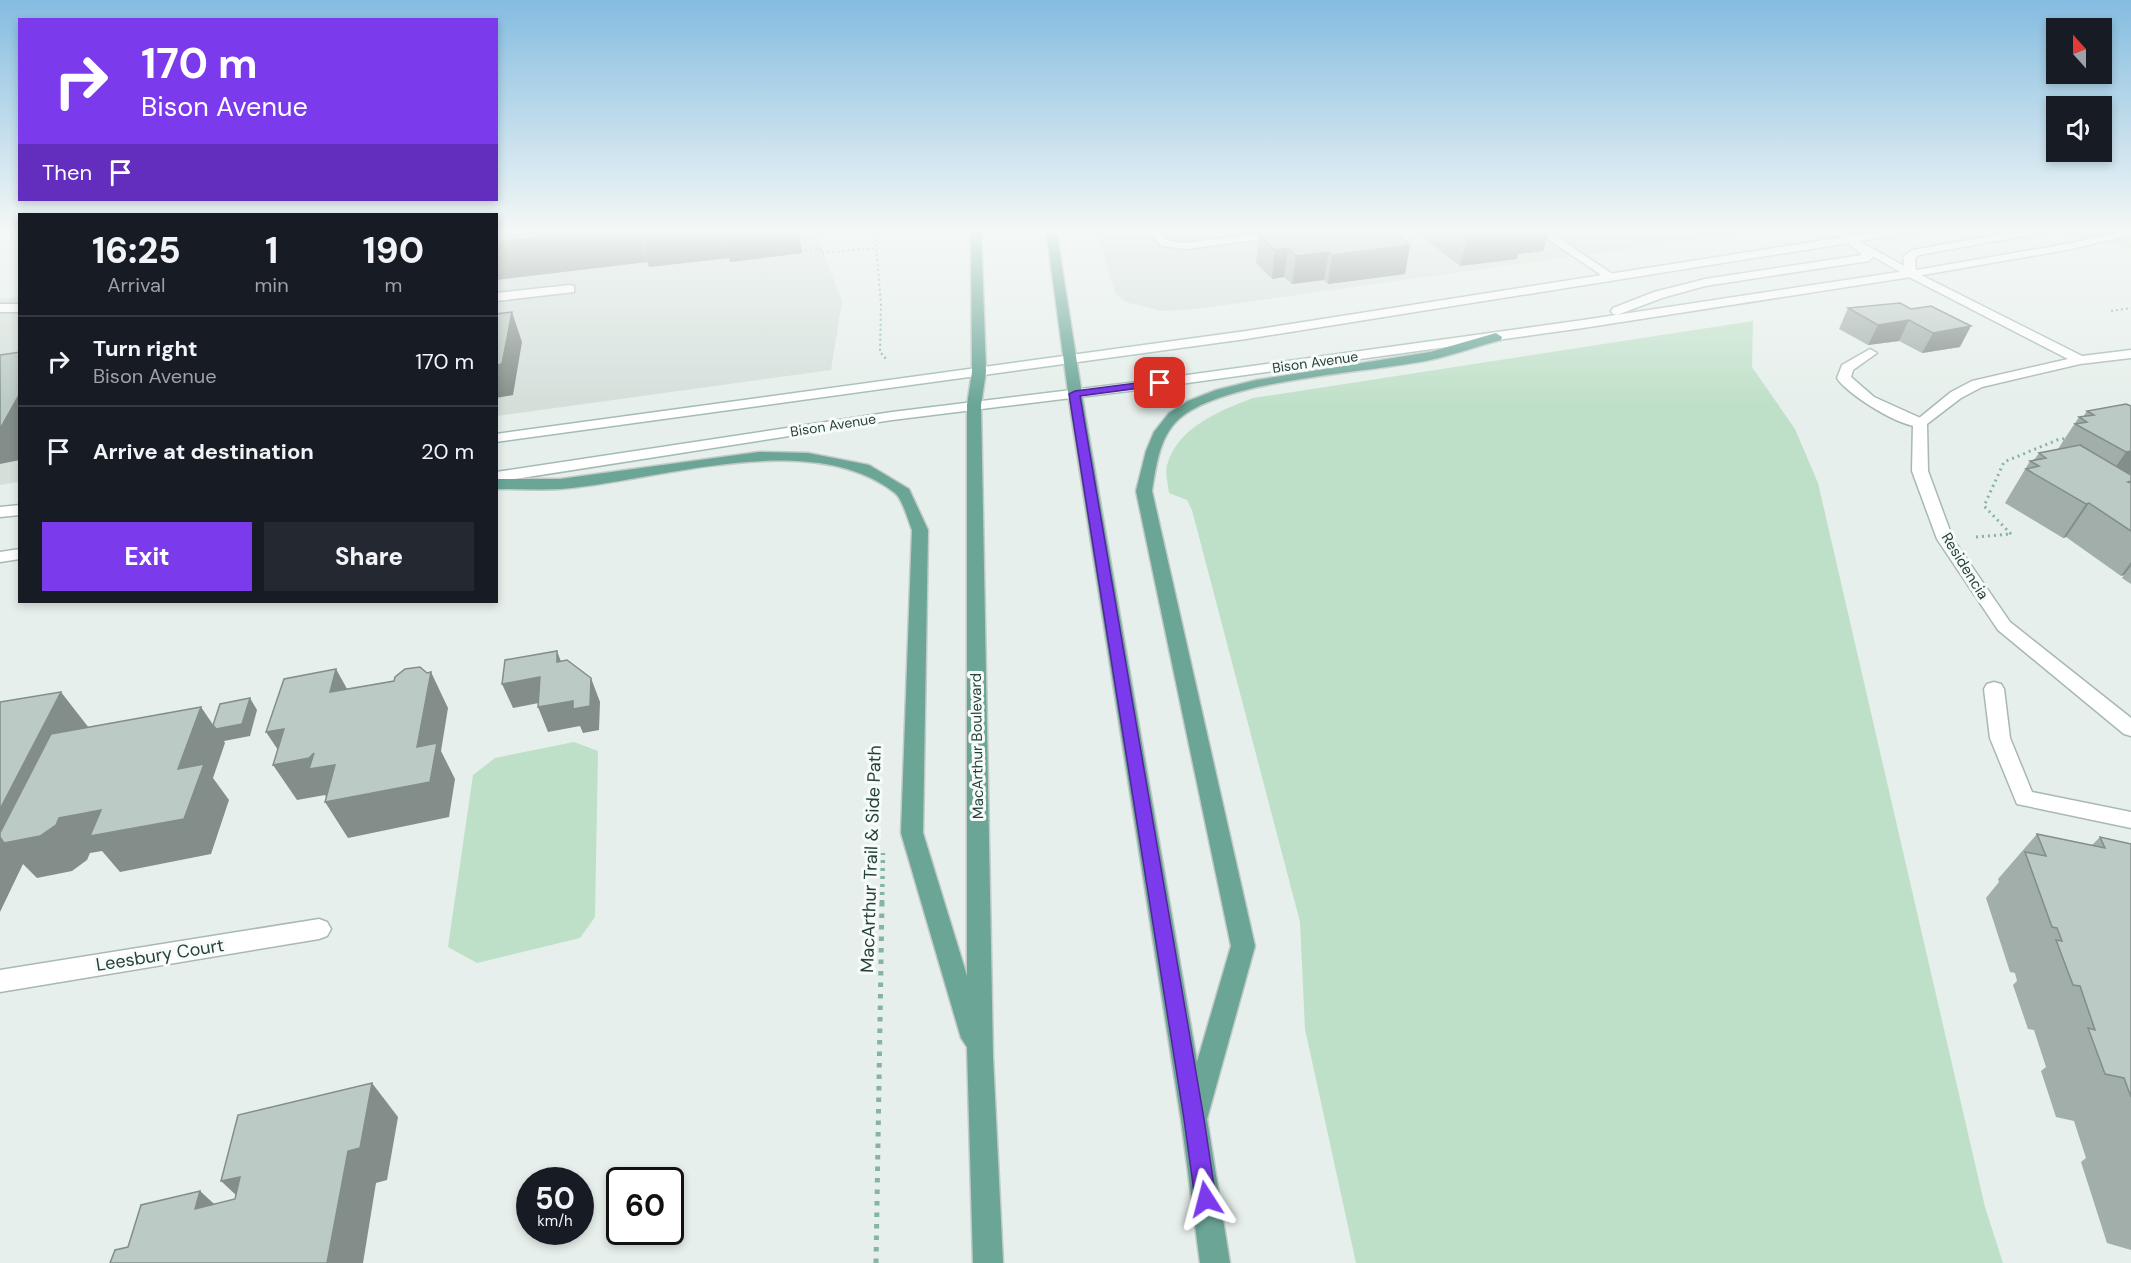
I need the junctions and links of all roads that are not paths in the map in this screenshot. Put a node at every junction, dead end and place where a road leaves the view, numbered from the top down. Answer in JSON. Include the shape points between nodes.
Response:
{"nodes":[{"id":1,"x":977,"y":288,"type":"edge"},
{"id":2,"x":1061,"y":288,"type":"edge"},
{"id":3,"x":1548,"y":288,"type":"edge"},
{"id":4,"x":1683,"y":288,"type":"edge"},
{"id":5,"x":1820,"y":288,"type":"edge"},
{"id":6,"x":1938,"y":288,"type":"edge"},
{"id":7,"x":570,"y":289,"type":"dead end"},
{"id":8,"x":498,"y":297,"type":"edge"},
{"id":9,"x":0,"y":308,"type":"edge"},
{"id":10,"x":18,"y":308,"type":"edge"},
{"id":11,"x":1583,"y":324,"type":"junction"},
{"id":12,"x":1496,"y":337,"type":"junction"},
{"id":13,"x":1870,"y":352,"type":"dead end"},
{"id":14,"x":2131,"y":354,"type":"edge"},
{"id":15,"x":1071,"y":359,"type":"junction"},
{"id":16,"x":2080,"y":360,"type":"junction"},
{"id":17,"x":978,"y":372,"type":"junction"},
{"id":18,"x":1075,"y":394,"type":"junction"},
{"id":19,"x":974,"y":405,"type":"junction"},
{"id":20,"x":1920,"y":423,"type":"junction"},
{"id":21,"x":498,"y":438,"type":"edge"},
{"id":22,"x":498,"y":477,"type":"edge"},
{"id":23,"x":498,"y":484,"type":"edge"},
{"id":24,"x":18,"y":510,"type":"edge"},
{"id":25,"x":0,"y":512,"type":"edge"},
{"id":26,"x":18,"y":554,"type":"edge"},
{"id":27,"x":0,"y":557,"type":"edge"},
{"id":28,"x":1994,"y":689,"type":"dead end"},
{"id":29,"x":2131,"y":729,"type":"edge"},
{"id":30,"x":2131,"y":820,"type":"edge"},
{"id":31,"x":319,"y":929,"type":"dead end"},
{"id":32,"x":0,"y":981,"type":"edge"},
{"id":33,"x":980,"y":1057,"type":"junction"},
{"id":34,"x":1194,"y":1119,"type":"junction"},
{"id":35,"x":988,"y":1263,"type":"edge"},
{"id":36,"x":1215,"y":1263,"type":"edge"}],
"edges":[{"from":1,"to":17,"type":"main road","name":"MacArthur Boulevard"},
{"from":2,"to":15,"type":"main road"},
{"from":3,"to":15,"type":"main road"},
{"from":4,"to":11,"type":"main road"},
{"from":5,"to":11,"type":"main road","name":"Bison Avenue"},
{"from":6,"to":16,"type":"main road"},
{"from":7,"to":8,"type":"main road"},
{"from":9,"to":10,"type":"main road"},
{"from":11,"to":12,"type":"main road","name":"Bison Avenue"},
{"from":12,"to":18,"type":"main road","name":"Bison Avenue"},
{"from":12,"to":34,"type":"main road","via":[[1432,355],[1217,394],[1174,416],[1153,448],[1144,491],[1243,946]]},
{"from":13,"to":20,"type":"main road","via":[[1846,368],[1844,378],[1855,392]]},
{"from":14,"to":16,"type":"main road"},
{"from":15,"to":17,"type":"main road"},
{"from":15,"to":18,"type":"main road"},
{"from":16,"to":20,"type":"main road","via":[[1977,384]]},
{"from":17,"to":19,"type":"main road","name":"MacArthur Boulevard"},
{"from":17,"to":21,"type":"main road"},
{"from":18,"to":19,"type":"main road","name":"Bison Avenue"},
{"from":18,"to":34,"type":"main road"},
{"from":19,"to":22,"type":"main road","name":"Bison Avenue"},
{"from":19,"to":33,"type":"main road","name":"MacArthur Boulevard"},
{"from":20,"to":29,"type":"main road","name":"Residencia","via":[[1920,471],[1945,539],[2004,626]]},
{"from":23,"to":33,"type":"main road","via":[[560,484],[759,456],[808,457],[864,468],[904,492],[920,530],[912,833]]},
{"from":24,"to":25,"type":"main road"},
{"from":26,"to":27,"type":"main road"},
{"from":28,"to":30,"type":"main road","via":[[2000,738],[2024,798]]},
{"from":31,"to":32,"type":"main road","name":"Leesbury Court"},
{"from":33,"to":35,"type":"main road","name":"MacArthur Boulevard"},
{"from":34,"to":36,"type":"main road"}]}
